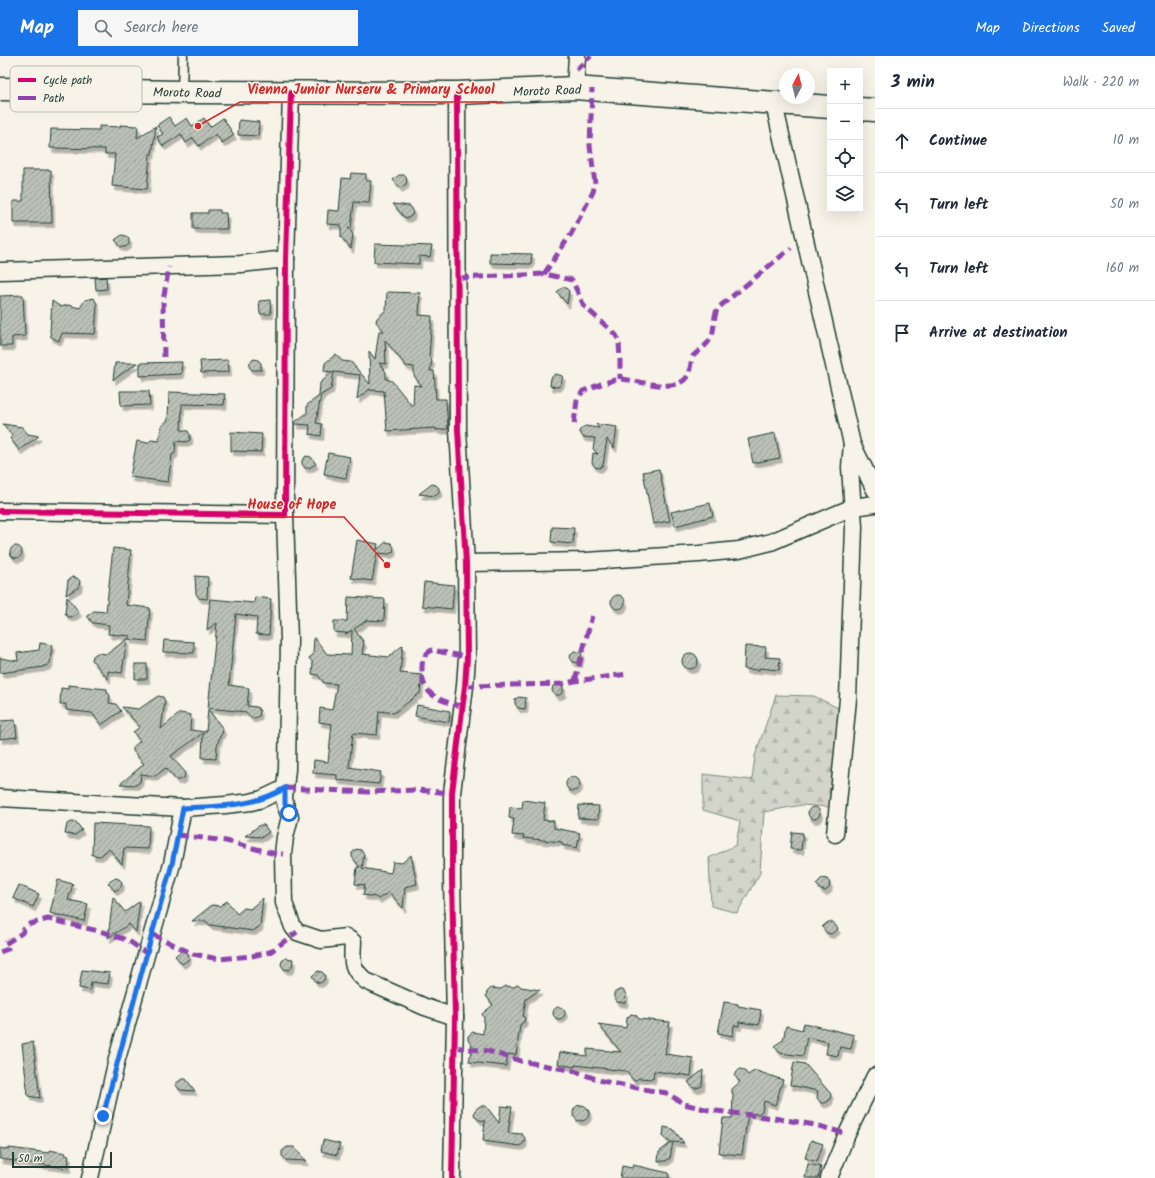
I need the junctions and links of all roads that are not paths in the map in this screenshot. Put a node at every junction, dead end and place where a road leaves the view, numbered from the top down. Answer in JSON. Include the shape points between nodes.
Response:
{"nodes":[{"id":1,"x":183,"y":56,"type":"edge"},
{"id":2,"x":577,"y":56,"type":"edge"},
{"id":3,"x":574,"y":88,"type":"junction"},
{"id":4,"x":0,"y":89,"type":"edge"},
{"id":5,"x":10,"y":89,"type":"edge"},
{"id":6,"x":142,"y":91,"type":"edge"},
{"id":7,"x":182,"y":92,"type":"junction"},
{"id":8,"x":291,"y":93,"type":"junction"},
{"id":9,"x":458,"y":93,"type":"junction"},
{"id":10,"x":774,"y":104,"type":"junction"},
{"id":11,"x":827,"y":107,"type":"edge"},
{"id":12,"x":863,"y":109,"type":"edge"},
{"id":13,"x":875,"y":110,"type":"edge"},
{"id":14,"x":286,"y":259,"type":"junction"},
{"id":15,"x":0,"y":271,"type":"edge"},
{"id":16,"x":852,"y":444,"type":"junction"},
{"id":17,"x":875,"y":490,"type":"edge"},
{"id":18,"x":875,"y":504,"type":"edge"},
{"id":19,"x":853,"y":507,"type":"junction"},
{"id":20,"x":0,"y":511,"type":"edge"},
{"id":21,"x":285,"y":515,"type":"junction"},
{"id":22,"x":466,"y":563,"type":"junction"},
{"id":23,"x":285,"y":788,"type":"junction"},
{"id":24,"x":0,"y":798,"type":"edge"},
{"id":25,"x":183,"y":808,"type":"junction"},
{"id":26,"x":835,"y":834,"type":"dead end"},
{"id":27,"x":455,"y":1017,"type":"junction"},
{"id":28,"x":875,"y":1076,"type":"edge"},
{"id":29,"x":90,"y":1178,"type":"edge"},
{"id":30,"x":452,"y":1178,"type":"edge"},
{"id":31,"x":829,"y":1178,"type":"edge"}],
"edges":[{"from":1,"to":7,"type":"lane"},
{"from":2,"to":3,"type":"street"},
{"from":3,"to":9,"type":"main road","name":"Moroto Road"},
{"from":3,"to":10,"type":"main road","name":"Moroto Road"},
{"from":4,"to":5,"type":"main road","name":"Moroto Road"},
{"from":6,"to":7,"type":"main road","name":"Moroto Road"},
{"from":7,"to":8,"type":"main road","name":"Moroto Road"},
{"from":8,"to":9,"type":"main road","name":"Moroto Road"},
{"from":8,"to":14,"type":"street"},
{"from":9,"to":22,"type":"street","via":[[458,430]]},
{"from":10,"to":11,"type":"main road","name":"Moroto Road"},
{"from":10,"to":16,"type":"street"},
{"from":12,"to":13,"type":"main road"},
{"from":14,"to":15,"type":"street","via":[[241,264]]},
{"from":14,"to":21,"type":"street"},
{"from":16,"to":17,"type":"street"},
{"from":16,"to":19,"type":"street","via":[[850,467]]},
{"from":18,"to":19,"type":"street"},
{"from":19,"to":22,"type":"street","via":[[772,542],[739,550],[586,561]]},
{"from":19,"to":26,"type":"street","via":[[854,562],[848,699]]},
{"from":20,"to":21,"type":"street"},
{"from":21,"to":23,"type":"street","via":[[289,640]]},
{"from":22,"to":27,"type":"street","via":[[466,686],[452,793]]},
{"from":23,"to":25,"type":"street","via":[[251,802]]},
{"from":23,"to":27,"type":"street","via":[[285,804],[290,817],[285,837],[283,892],[284,903],[297,932],[321,940],[346,938],[353,942],[352,963],[366,981]]},
{"from":24,"to":25,"type":"street"},
{"from":25,"to":29,"type":"street","via":[[172,864],[117,1059]]},
{"from":27,"to":30,"type":"street"},
{"from":28,"to":31,"type":"street"}]}
